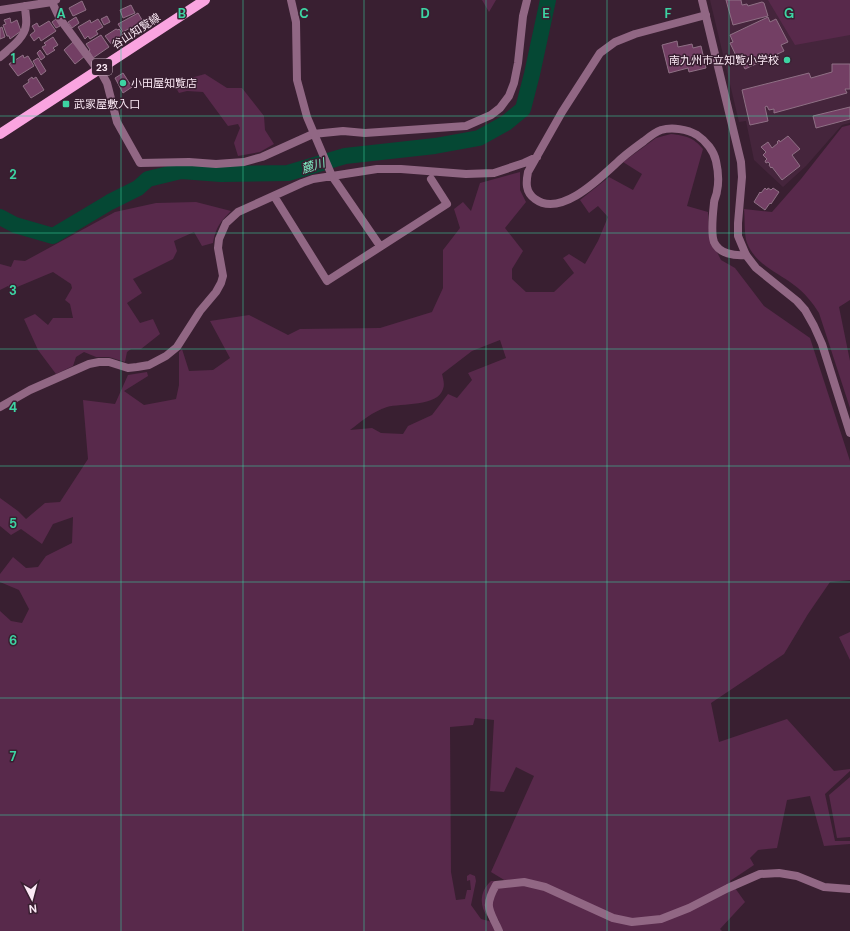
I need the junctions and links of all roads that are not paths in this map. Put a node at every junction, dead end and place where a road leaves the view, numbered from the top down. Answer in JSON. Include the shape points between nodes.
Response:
{"nodes":[{"id":1,"x":205,"y":0,"type":"edge"},
{"id":2,"x":291,"y":0,"type":"edge"},
{"id":3,"x":527,"y":0,"type":"edge"},
{"id":4,"x":702,"y":0,"type":"edge"},
{"id":5,"x":54,"y":1,"type":"edge"},
{"id":6,"x":25,"y":6,"type":"junction"},
{"id":7,"x":0,"y":10,"type":"edge"},
{"id":8,"x":706,"y":15,"type":"junction"},
{"id":9,"x":0,"y":57,"type":"edge"},
{"id":10,"x":98,"y":70,"type":"junction"},
{"id":11,"x":0,"y":134,"type":"edge"},
{"id":12,"x":313,"y":134,"type":"junction"},
{"id":13,"x":536,"y":157,"type":"junction"},
{"id":14,"x":331,"y":173,"type":"junction"},
{"id":15,"x":430,"y":178,"type":"dead end"},
{"id":16,"x":274,"y":196,"type":"junction"},
{"id":17,"x":380,"y":246,"type":"junction"},
{"id":18,"x":746,"y":255,"type":"junction"},
{"id":19,"x":0,"y":408,"type":"edge"},
{"id":20,"x":850,"y":433,"type":"edge"},
{"id":21,"x":850,"y":889,"type":"edge"},
{"id":22,"x":499,"y":931,"type":"edge"}],
"edges":[{"from":1,"to":10,"type":"main road","name":"谷山知覧線","number":"23"},
{"from":2,"to":12,"type":"street","via":[[296,22],[297,80]]},
{"from":3,"to":12,"type":"street","via":[[514,83],[509,96],[492,115],[466,126]]},
{"from":4,"to":8,"type":"street"},
{"from":5,"to":6,"type":"street"},
{"from":5,"to":10,"type":"street","via":[[60,19]]},
{"from":6,"to":7,"type":"street"},
{"from":6,"to":9,"type":"street","via":[[25,31]]},
{"from":8,"to":13,"type":"street","via":[[621,39],[600,53]]},
{"from":8,"to":18,"type":"street","via":[[741,162],[738,236]]},
{"from":10,"to":11,"type":"main road","name":"谷山知覧線","number":"23"},
{"from":10,"to":12,"type":"street","via":[[107,83],[117,122],[140,163],[244,162],[262,157]]},
{"from":12,"to":14,"type":"street"},
{"from":13,"to":14,"type":"street","via":[[494,173],[377,169]]},
{"from":13,"to":18,"type":"street","via":[[528,172],[527,188],[536,200],[553,204],[564,202],[581,193],[660,130],[684,130],[695,134],[709,146],[716,160],[718,186],[714,201],[714,243],[729,254]]},
{"from":14,"to":16,"type":"street"},
{"from":14,"to":17,"type":"street"},
{"from":15,"to":17,"type":"street","via":[[447,204]]},
{"from":16,"to":17,"type":"street","via":[[327,281]]},
{"from":16,"to":19,"type":"street","via":[[238,212],[226,223],[218,248],[223,276],[221,283],[177,347],[166,356],[137,368],[109,362],[89,364],[30,390]]},
{"from":18,"to":20,"type":"street","via":[[756,268],[805,310],[822,344]]},
{"from":21,"to":22,"type":"street","via":[[824,887],[797,876],[779,873],[760,874],[661,919],[632,922],[613,918],[545,887],[524,882],[496,885],[488,904]]}]}
